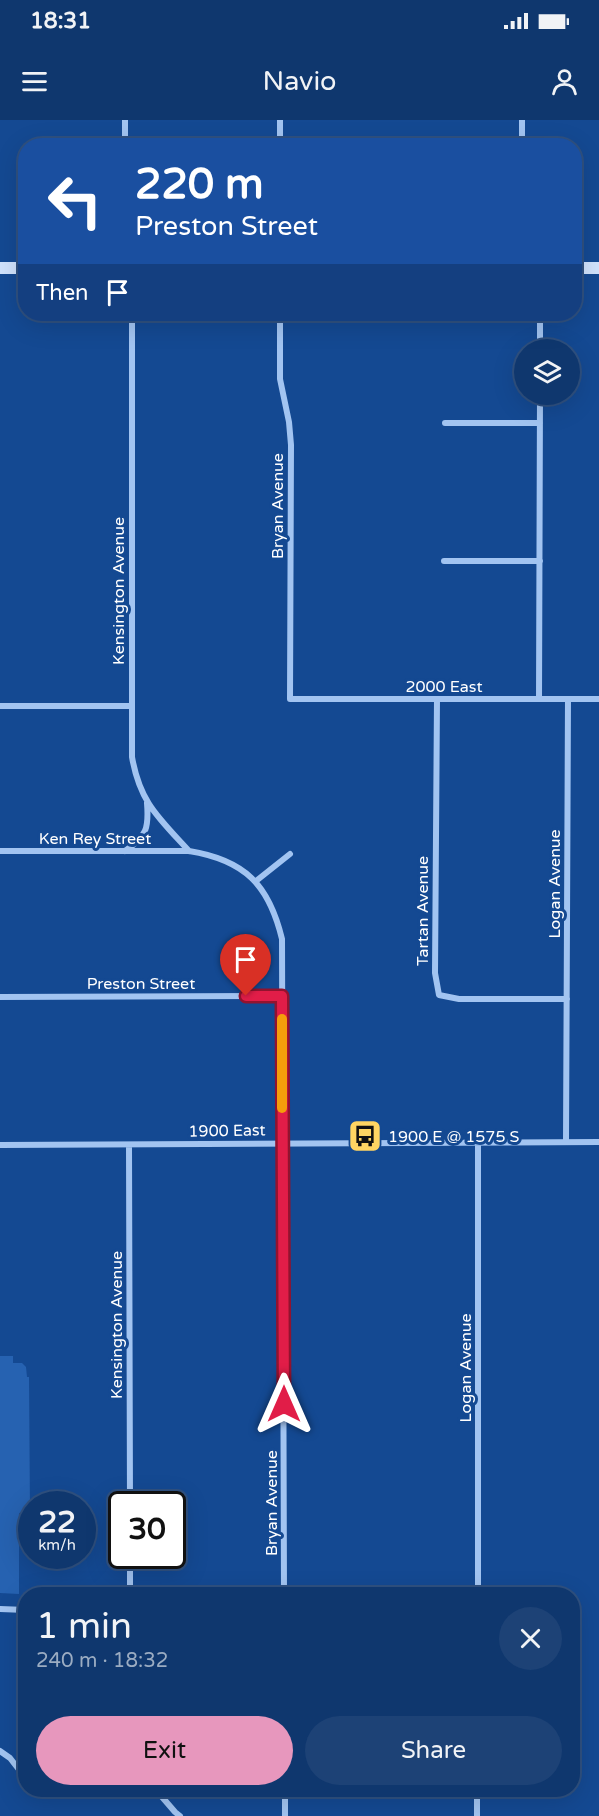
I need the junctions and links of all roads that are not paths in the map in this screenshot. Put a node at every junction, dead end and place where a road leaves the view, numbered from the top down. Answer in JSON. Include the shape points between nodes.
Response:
{"nodes":[{"id":1,"x":125,"y":120,"type":"edge"},
{"id":2,"x":280,"y":120,"type":"edge"},
{"id":3,"x":522,"y":120,"type":"edge"},
{"id":4,"x":125,"y":138,"type":"edge"},
{"id":5,"x":280,"y":138,"type":"edge"},
{"id":6,"x":522,"y":138,"type":"edge"},
{"id":7,"x":0,"y":268,"type":"edge"},
{"id":8,"x":18,"y":268,"type":"edge"},
{"id":9,"x":582,"y":268,"type":"edge"},
{"id":10,"x":599,"y":268,"type":"edge"},
{"id":11,"x":132,"y":321,"type":"edge"},
{"id":12,"x":280,"y":321,"type":"edge"},
{"id":13,"x":540,"y":321,"type":"edge"},
{"id":14,"x":540,"y":339,"type":"edge"},
{"id":15,"x":540,"y":405,"type":"edge"},
{"id":16,"x":445,"y":423,"type":"dead end"},
{"id":17,"x":540,"y":423,"type":"junction"},
{"id":18,"x":444,"y":561,"type":"dead end"},
{"id":19,"x":540,"y":561,"type":"junction"},
{"id":20,"x":290,"y":699,"type":"joint"},
{"id":21,"x":437,"y":699,"type":"junction"},
{"id":22,"x":539,"y":699,"type":"junction"},
{"id":23,"x":568,"y":699,"type":"junction"},
{"id":24,"x":599,"y":699,"type":"edge"},
{"id":25,"x":0,"y":706,"type":"edge"},
{"id":26,"x":131,"y":706,"type":"junction"},
{"id":27,"x":147,"y":802,"type":"junction"},
{"id":28,"x":0,"y":851,"type":"edge"},
{"id":29,"x":125,"y":851,"type":"junction"},
{"id":30,"x":189,"y":851,"type":"junction"},
{"id":31,"x":290,"y":854,"type":"dead end"},
{"id":32,"x":255,"y":880,"type":"junction"},
{"id":33,"x":282,"y":996,"type":"junction"},
{"id":34,"x":0,"y":997,"type":"edge"},
{"id":35,"x":567,"y":999,"type":"junction"},
{"id":36,"x":478,"y":1142,"type":"junction"},
{"id":37,"x":566,"y":1142,"type":"junction"},
{"id":38,"x":599,"y":1142,"type":"edge"},
{"id":39,"x":282,"y":1143,"type":"junction"},
{"id":40,"x":0,"y":1145,"type":"edge"},
{"id":41,"x":129,"y":1145,"type":"junction"},
{"id":42,"x":130,"y":1491,"type":"edge"},
{"id":43,"x":130,"y":1569,"type":"edge"},
{"id":44,"x":130,"y":1587,"type":"edge"},
{"id":45,"x":284,"y":1587,"type":"edge"},
{"id":46,"x":478,"y":1587,"type":"edge"},
{"id":47,"x":0,"y":1609,"type":"edge"},
{"id":48,"x":18,"y":1610,"type":"edge"},
{"id":49,"x":0,"y":1751,"type":"edge"},
{"id":50,"x":18,"y":1768,"type":"edge"},
{"id":51,"x":162,"y":1797,"type":"edge"},
{"id":52,"x":285,"y":1797,"type":"edge"},
{"id":53,"x":477,"y":1797,"type":"edge"},
{"id":54,"x":180,"y":1816,"type":"edge"},
{"id":55,"x":285,"y":1816,"type":"edge"},
{"id":56,"x":477,"y":1816,"type":"edge"}],
"edges":[{"from":1,"to":4,"type":"street"},
{"from":2,"to":5,"type":"street"},
{"from":3,"to":6,"type":"street"},
{"from":7,"to":8,"type":"street"},
{"from":9,"to":10,"type":"street"},
{"from":11,"to":26,"type":"street","name":"Kensington Avenue"},
{"from":12,"to":20,"type":"street","name":"Bryan Avenue","via":[[280,379],[291,445]]},
{"from":13,"to":14,"type":"street"},
{"from":15,"to":17,"type":"street"},
{"from":16,"to":17,"type":"street"},
{"from":17,"to":19,"type":"street"},
{"from":18,"to":19,"type":"street"},
{"from":19,"to":22,"type":"street"},
{"from":20,"to":21,"type":"street","name":"2000 East"},
{"from":21,"to":22,"type":"street","name":"2000 East"},
{"from":21,"to":35,"type":"street","name":"Tartan Avenue","via":[[435,973],[439,995],[459,999]]},
{"from":22,"to":23,"type":"street","name":"2000 East"},
{"from":23,"to":24,"type":"street","name":"2000 East"},
{"from":23,"to":35,"type":"street","name":"Logan Avenue"},
{"from":25,"to":26,"type":"street"},
{"from":26,"to":27,"type":"street","name":"Kensington Avenue","via":[[133,764]]},
{"from":27,"to":29,"type":"street","via":[[146,832]]},
{"from":27,"to":30,"type":"street","name":"Kensington Avenue"},
{"from":28,"to":29,"type":"street","name":"Ken Rey Street"},
{"from":29,"to":30,"type":"street","name":"Ken Rey Street"},
{"from":30,"to":32,"type":"street","name":"Bryan Avenue","via":[[224,860]]},
{"from":31,"to":32,"type":"street"},
{"from":32,"to":33,"type":"street","name":"Bryan Avenue","via":[[267,896],[282,939]]},
{"from":33,"to":34,"type":"street","name":"Preston Street"},
{"from":33,"to":39,"type":"street","name":"Bryan Avenue"},
{"from":35,"to":37,"type":"street","name":"Logan Avenue"},
{"from":36,"to":37,"type":"street","name":"1900 East"},
{"from":36,"to":39,"type":"street","name":"1900 East"},
{"from":36,"to":46,"type":"street","name":"Logan Avenue"},
{"from":37,"to":38,"type":"street","name":"1900 East"},
{"from":39,"to":41,"type":"street","name":"1900 East"},
{"from":39,"to":45,"type":"street","name":"Bryan Avenue"},
{"from":40,"to":41,"type":"street","name":"1900 East"},
{"from":41,"to":42,"type":"street","name":"Kensington Avenue"},
{"from":43,"to":44,"type":"street"},
{"from":47,"to":48,"type":"street"},
{"from":49,"to":50,"type":"street"},
{"from":51,"to":54,"type":"street"},
{"from":52,"to":55,"type":"street"},
{"from":53,"to":56,"type":"street"}]}
